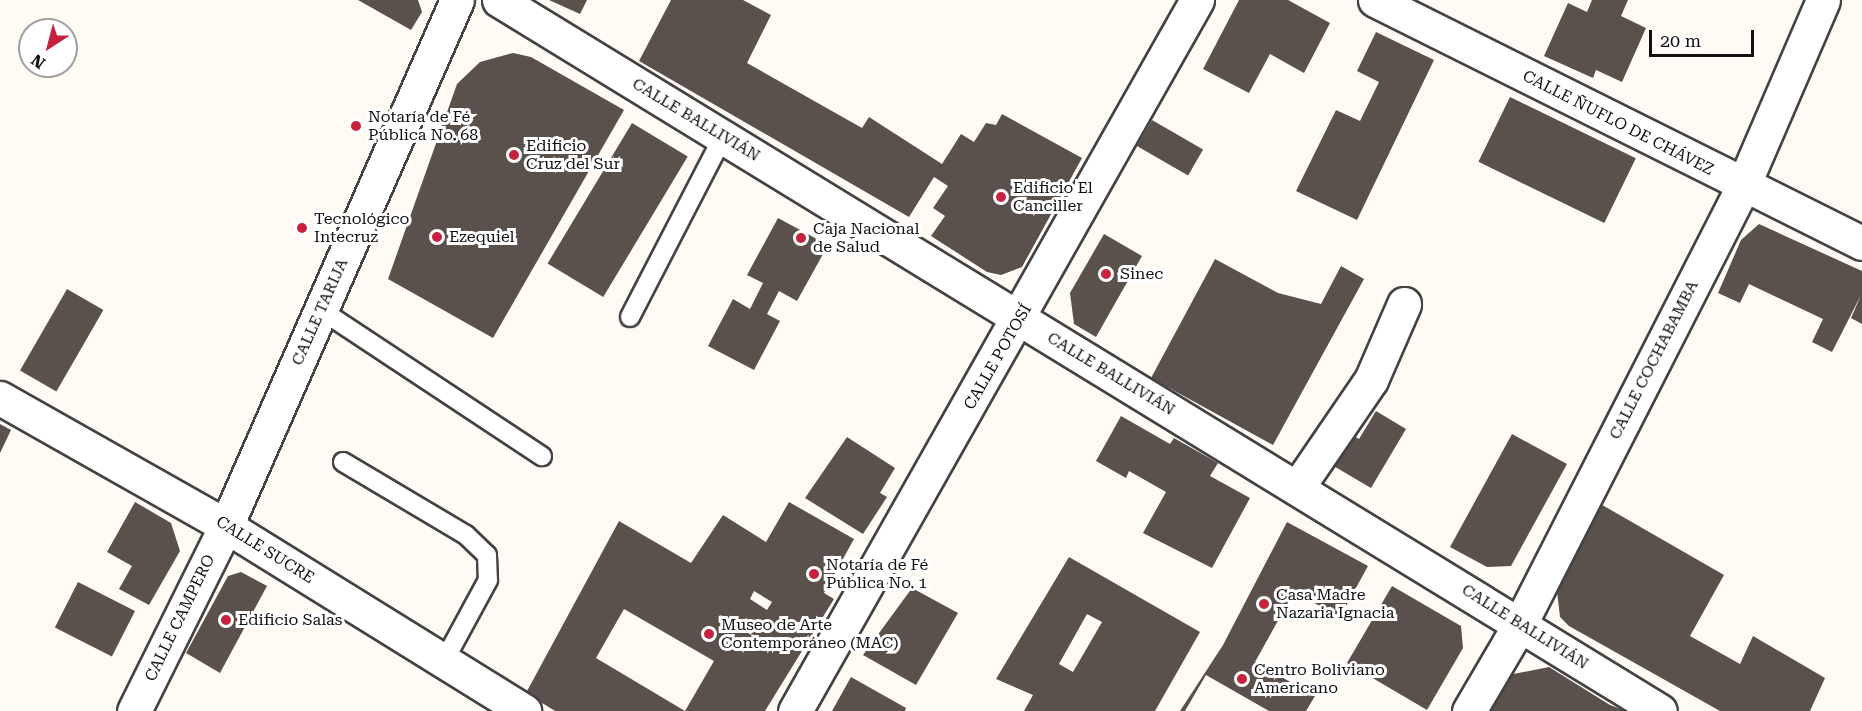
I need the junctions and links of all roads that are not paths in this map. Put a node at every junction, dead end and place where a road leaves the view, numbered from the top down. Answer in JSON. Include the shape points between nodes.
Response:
{"nodes":[{"id":1,"x":457,"y":0,"type":"edge"},
{"id":2,"x":500,"y":0,"type":"edge"},
{"id":3,"x":1197,"y":0,"type":"edge"},
{"id":4,"x":1375,"y":0,"type":"edge"},
{"id":5,"x":1823,"y":0,"type":"edge"},
{"id":6,"x":723,"y":137,"type":"junction"},
{"id":7,"x":1743,"y":186,"type":"junction"},
{"id":8,"x":1862,"y":243,"type":"edge"},
{"id":9,"x":1404,"y":304,"type":"dead end"},
{"id":10,"x":321,"y":310,"type":"junction"},
{"id":11,"x":630,"y":317,"type":"dead end"},
{"id":12,"x":1020,"y":319,"type":"junction"},
{"id":13,"x":0,"y":398,"type":"edge"},
{"id":14,"x":542,"y":456,"type":"dead end"},
{"id":15,"x":343,"y":462,"type":"dead end"},
{"id":16,"x":1297,"y":488,"type":"junction"},
{"id":17,"x":226,"y":526,"type":"junction"},
{"id":18,"x":1520,"y":624,"type":"junction"},
{"id":19,"x":444,"y":661,"type":"junction"},
{"id":20,"x":135,"y":711,"type":"edge"},
{"id":21,"x":524,"y":711,"type":"edge"},
{"id":22,"x":795,"y":711,"type":"edge"},
{"id":23,"x":1469,"y":711,"type":"edge"},
{"id":24,"x":1660,"y":711,"type":"edge"}],
"edges":[{"from":1,"to":10,"type":"street","name":"CALLE TARIJA"},
{"from":2,"to":6,"type":"street","name":"CALLE BALLIVIÁN"},
{"from":3,"to":12,"type":"street","name":"CALLE POTOSÍ"},
{"from":4,"to":7,"type":"street","name":"CALLE ÑUFLO DE CHÁVEZ"},
{"from":5,"to":7,"type":"street","name":"CALLE COCHABAMBA"},
{"from":6,"to":11,"type":"lane"},
{"from":6,"to":12,"type":"street","name":"CALLE BALLIVIÁN"},
{"from":7,"to":8,"type":"street","name":"CALLE ÑUFLO DE CHÁVEZ"},
{"from":7,"to":18,"type":"street","name":"CALLE COCHABAMBA"},
{"from":9,"to":16,"type":"street","via":[[1371,380]]},
{"from":10,"to":14,"type":"lane"},
{"from":10,"to":17,"type":"street","name":"CALLE TARIJA"},
{"from":12,"to":16,"type":"street","name":"CALLE BALLIVIÁN"},
{"from":12,"to":22,"type":"street","name":"CALLE POTOSÍ"},
{"from":13,"to":17,"type":"street","name":"CALLE SUCRE"},
{"from":15,"to":19,"type":"lane","via":[[466,535],[487,555],[488,580]]},
{"from":16,"to":18,"type":"street","name":"CALLE BALLIVIÁN"},
{"from":17,"to":19,"type":"street","name":"CALLE SUCRE"},
{"from":17,"to":20,"type":"street","name":"CALLE CAMPERO"},
{"from":18,"to":23,"type":"street","name":"CALLE COCHABAMBA"},
{"from":18,"to":24,"type":"street","name":"CALLE BALLIVIÁN"},
{"from":19,"to":21,"type":"street","name":"CALLE SUCRE"}]}
